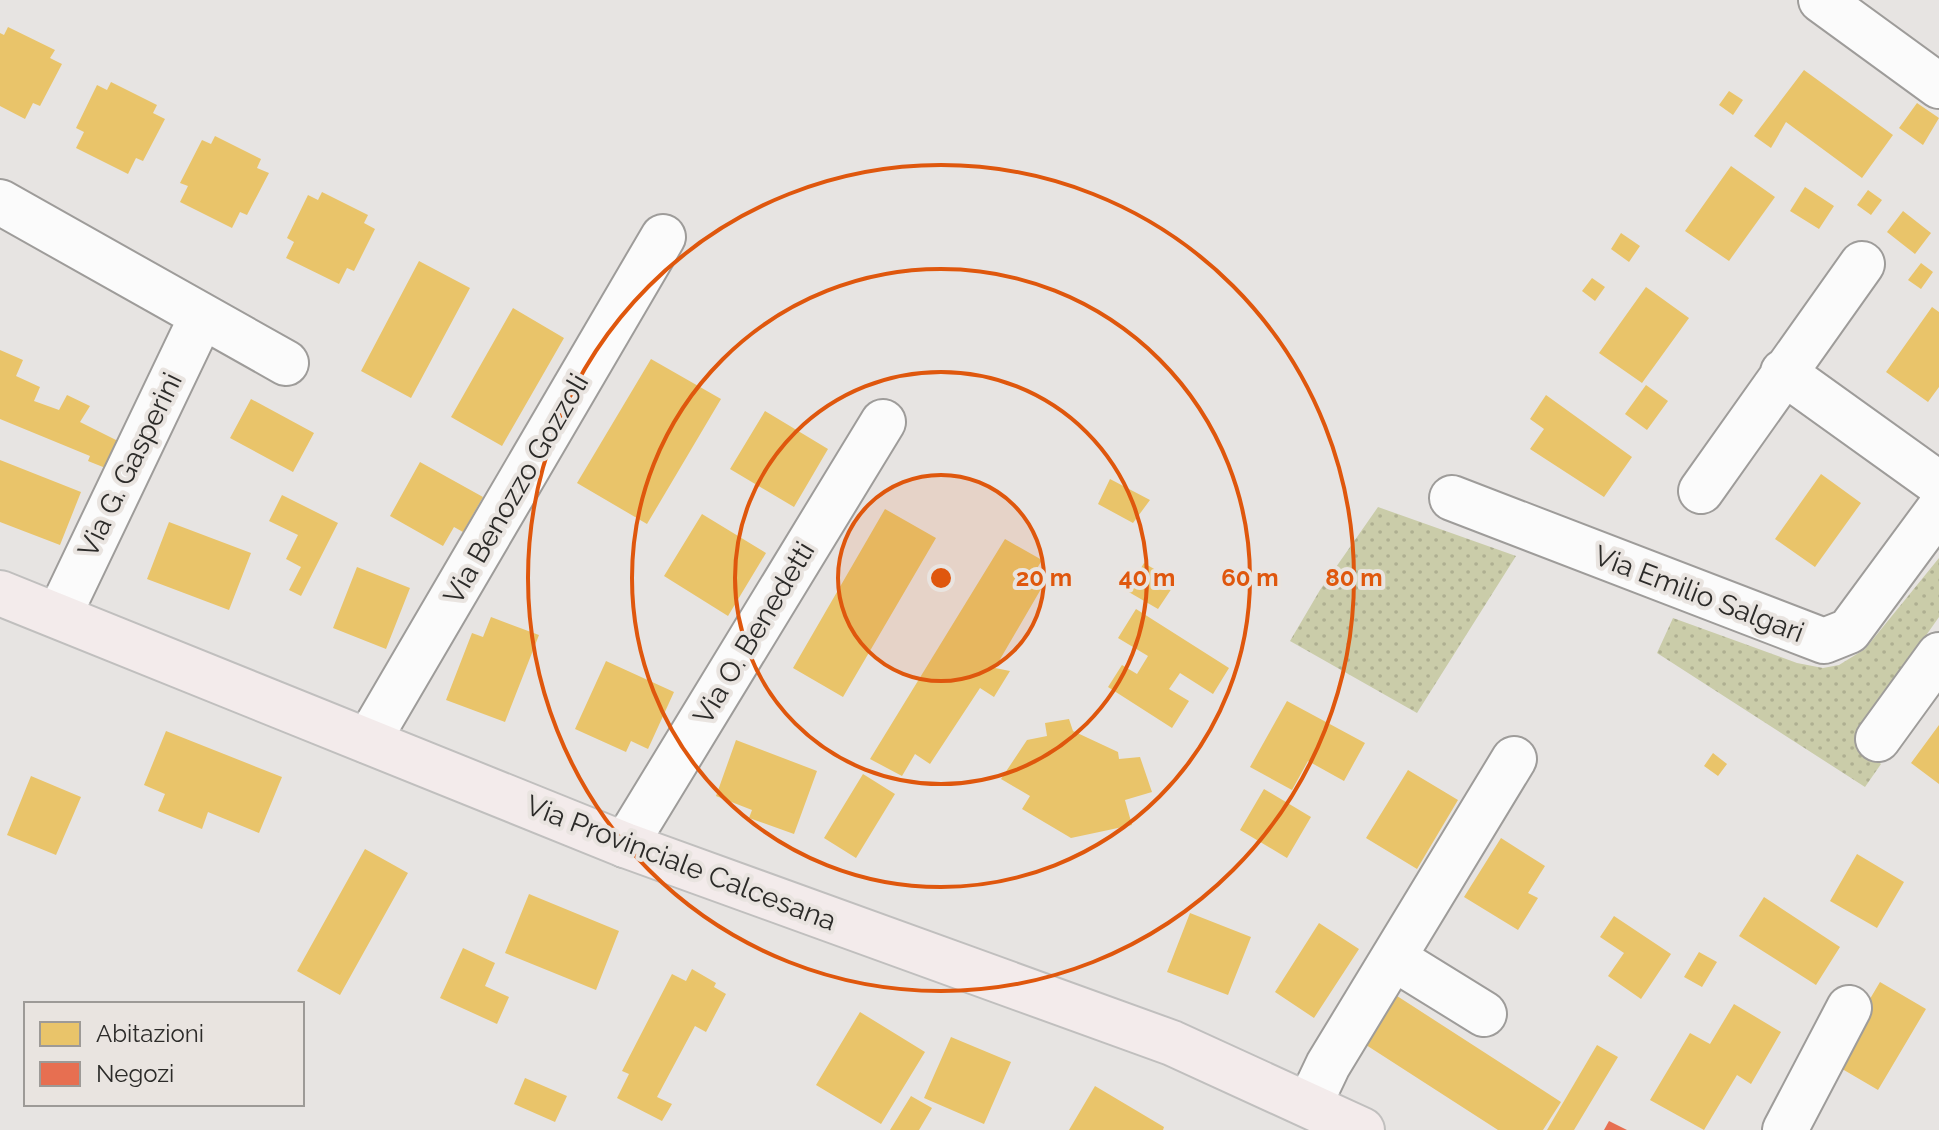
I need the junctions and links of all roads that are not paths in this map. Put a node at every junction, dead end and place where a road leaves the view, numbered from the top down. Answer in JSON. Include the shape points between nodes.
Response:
{"nodes":[{"id":1,"x":1821,"y":0,"type":"edge"},
{"id":2,"x":1939,"y":86,"type":"edge"},
{"id":3,"x":0,"y":202,"type":"edge"},
{"id":4,"x":663,"y":237,"type":"dead end"},
{"id":5,"x":1862,"y":264,"type":"dead end"},
{"id":6,"x":202,"y":316,"type":"junction"},
{"id":7,"x":286,"y":363,"type":"dead end"},
{"id":8,"x":1783,"y":372,"type":"junction"},
{"id":9,"x":883,"y":422,"type":"dead end"},
{"id":10,"x":1939,"y":484,"type":"edge"},
{"id":11,"x":1701,"y":491,"type":"dead end"},
{"id":12,"x":1452,"y":498,"type":"dead end"},
{"id":13,"x":1939,"y":509,"type":"edge"},
{"id":14,"x":0,"y":593,"type":"edge"},
{"id":15,"x":59,"y":615,"type":"junction"},
{"id":16,"x":1939,"y":655,"type":"edge"},
{"id":17,"x":1878,"y":739,"type":"dead end"},
{"id":18,"x":368,"y":741,"type":"junction"},
{"id":19,"x":1514,"y":759,"type":"dead end"},
{"id":20,"x":625,"y":845,"type":"junction"},
{"id":21,"x":1395,"y":959,"type":"junction"},
{"id":22,"x":1849,"y":1008,"type":"dead end"},
{"id":23,"x":1484,"y":1014,"type":"dead end"},
{"id":24,"x":1309,"y":1105,"type":"junction"},
{"id":25,"x":1362,"y":1130,"type":"edge"},
{"id":26,"x":1785,"y":1130,"type":"edge"}],
"edges":[{"from":1,"to":2,"type":"street"},
{"from":3,"to":6,"type":"street"},
{"from":4,"to":18,"type":"street","name":"Via Benozzo Gozzoli"},
{"from":5,"to":8,"type":"street"},
{"from":6,"to":7,"type":"street"},
{"from":6,"to":15,"type":"street","name":"Via G. Gasperini"},
{"from":8,"to":10,"type":"street"},
{"from":8,"to":11,"type":"street"},
{"from":9,"to":20,"type":"street","name":"Via O. Benedetti"},
{"from":12,"to":13,"type":"street","name":"Via Emilio Salgari","via":[[1824,641],[1849,631]]},
{"from":14,"to":15,"type":"main road","name":"Via Provinciale Calcesana"},
{"from":15,"to":18,"type":"main road","name":"Via Provinciale Calcesana"},
{"from":16,"to":17,"type":"street"},
{"from":18,"to":20,"type":"main road","name":"Via Provinciale Calcesana"},
{"from":19,"to":21,"type":"street"},
{"from":20,"to":24,"type":"main road","name":"Via Provinciale Calcesana","via":[[1172,1043]]},
{"from":21,"to":23,"type":"street"},
{"from":21,"to":24,"type":"street"},
{"from":22,"to":26,"type":"street"},
{"from":24,"to":25,"type":"main road","name":"Via Provinciale Calcesana"}]}
